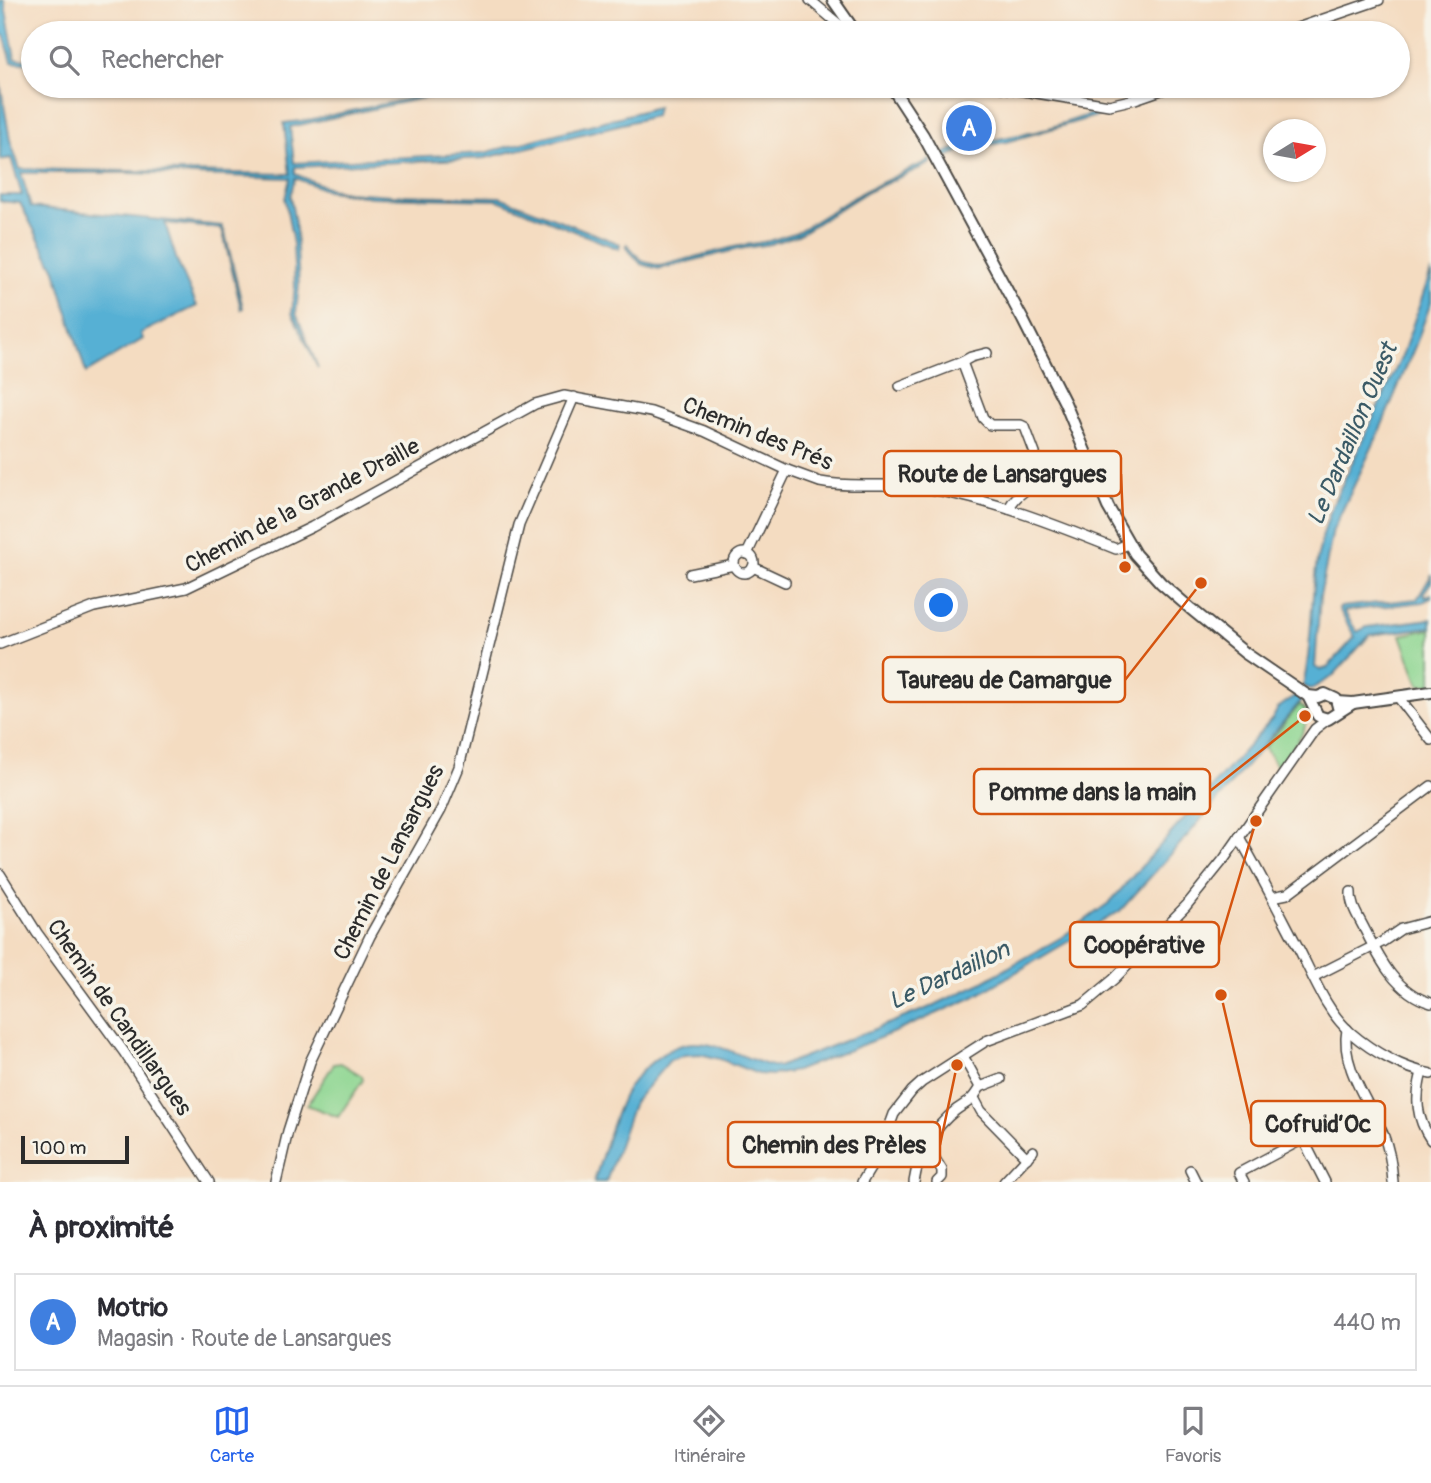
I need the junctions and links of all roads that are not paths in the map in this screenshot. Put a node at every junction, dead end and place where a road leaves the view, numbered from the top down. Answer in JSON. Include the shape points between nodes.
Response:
{"nodes":[{"id":1,"x":810,"y":0,"type":"edge"},
{"id":2,"x":833,"y":0,"type":"edge"},
{"id":3,"x":1379,"y":0,"type":"edge"},
{"id":4,"x":835,"y":21,"type":"edge"},
{"id":5,"x":848,"y":21,"type":"edge"},
{"id":6,"x":1318,"y":21,"type":"edge"},
{"id":7,"x":899,"y":98,"type":"edge"},
{"id":8,"x":1067,"y":98,"type":"edge"},
{"id":9,"x":1138,"y":98,"type":"edge"},
{"id":10,"x":987,"y":353,"type":"dead end"},
{"id":11,"x":962,"y":362,"type":"junction"},
{"id":12,"x":900,"y":386,"type":"dead end"},
{"id":13,"x":574,"y":397,"type":"junction"},
{"id":14,"x":787,"y":470,"type":"junction"},
{"id":15,"x":1009,"y":509,"type":"junction"},
{"id":16,"x":1128,"y":544,"type":"junction"},
{"id":17,"x":747,"y":554,"type":"junction"},
{"id":18,"x":734,"y":565,"type":"junction"},
{"id":19,"x":753,"y":567,"type":"junction"},
{"id":20,"x":690,"y":574,"type":"dead end"},
{"id":21,"x":785,"y":582,"type":"dead end"},
{"id":22,"x":0,"y":644,"type":"edge"},
{"id":23,"x":1431,"y":692,"type":"edge"},
{"id":24,"x":1411,"y":695,"type":"junction"},
{"id":25,"x":1398,"y":697,"type":"junction"},
{"id":26,"x":1323,"y":707,"type":"junction"},
{"id":27,"x":1407,"y":708,"type":"junction"},
{"id":28,"x":1431,"y":740,"type":"edge"},
{"id":29,"x":1431,"y":786,"type":"edge"},
{"id":30,"x":1239,"y":837,"type":"junction"},
{"id":31,"x":0,"y":874,"type":"edge"},
{"id":32,"x":1351,"y":892,"type":"dead end"},
{"id":33,"x":1272,"y":897,"type":"junction"},
{"id":34,"x":1431,"y":920,"type":"edge"},
{"id":35,"x":1373,"y":947,"type":"junction"},
{"id":36,"x":1313,"y":977,"type":"junction"},
{"id":37,"x":1431,"y":1003,"type":"edge"},
{"id":38,"x":1347,"y":1029,"type":"junction"},
{"id":39,"x":1357,"y":1037,"type":"junction"},
{"id":40,"x":1346,"y":1049,"type":"junction"},
{"id":41,"x":963,"y":1056,"type":"junction"},
{"id":42,"x":1426,"y":1073,"type":"edge"},
{"id":43,"x":1001,"y":1079,"type":"dead end"},
{"id":44,"x":980,"y":1087,"type":"junction"},
{"id":45,"x":974,"y":1098,"type":"junction"},
{"id":46,"x":1431,"y":1140,"type":"edge"},
{"id":47,"x":926,"y":1146,"type":"junction"},
{"id":48,"x":1190,"y":1170,"type":"dead end"},
{"id":49,"x":209,"y":1182,"type":"edge"},
{"id":50,"x":276,"y":1182,"type":"edge"},
{"id":51,"x":862,"y":1182,"type":"edge"},
{"id":52,"x":914,"y":1182,"type":"edge"},
{"id":53,"x":937,"y":1182,"type":"edge"},
{"id":54,"x":1004,"y":1182,"type":"edge"},
{"id":55,"x":1196,"y":1182,"type":"edge"},
{"id":56,"x":1244,"y":1182,"type":"edge"},
{"id":57,"x":1325,"y":1182,"type":"edge"},
{"id":58,"x":1393,"y":1182,"type":"edge"}],
"edges":[{"from":1,"to":4,"type":"street"},
{"from":2,"to":5,"type":"main road"},
{"from":3,"to":6,"type":"street"},
{"from":7,"to":16,"type":"main road","via":[[1023,320]]},
{"from":8,"to":9,"type":"street","via":[[1109,105]]},
{"from":10,"to":11,"type":"street"},
{"from":11,"to":12,"type":"street"},
{"from":11,"to":15,"type":"street","via":[[985,421],[1025,427],[1042,468],[1040,478],[1016,497]]},
{"from":13,"to":14,"type":"street","name":"Chemin des Prés","via":[[651,412]]},
{"from":13,"to":22,"type":"street","name":"Chemin de la Grande Draille","via":[[535,404],[312,527],[187,588],[94,607]]},
{"from":13,"to":50,"type":"street","name":"Chemin de Lansargues","via":[[519,526],[459,767],[310,1062]]},
{"from":14,"to":15,"type":"street","name":"Chemin des Prés","via":[[835,485],[924,487]]},
{"from":14,"to":17,"type":"street"},
{"from":15,"to":16,"type":"street","name":"Chemin des Prés","via":[[1116,549]]},
{"from":16,"to":26,"type":"main road","via":[[1171,592],[1245,653]]},
{"from":17,"to":18,"type":"street","via":[[736,556]]},
{"from":17,"to":19,"type":"street"},
{"from":18,"to":19,"type":"street","via":[[743,573]]},
{"from":18,"to":20,"type":"street"},
{"from":19,"to":21,"type":"street"},
{"from":23,"to":24,"type":"main road"},
{"from":24,"to":25,"type":"main road"},
{"from":24,"to":27,"type":"street"},
{"from":25,"to":26,"type":"main road"},
{"from":25,"to":27,"type":"street"},
{"from":26,"to":30,"type":"street","via":[[1315,729]]},
{"from":27,"to":28,"type":"street"},
{"from":29,"to":33,"type":"street","via":[[1287,894]]},
{"from":30,"to":33,"type":"street"},
{"from":30,"to":41,"type":"street","via":[[1186,906],[1097,995],[1083,1005],[986,1041]]},
{"from":31,"to":49,"type":"street","name":"Chemin de Candillargues"},
{"from":32,"to":35,"type":"street","via":[[1352,905]]},
{"from":33,"to":36,"type":"street"},
{"from":34,"to":35,"type":"street","via":[[1401,929]]},
{"from":35,"to":36,"type":"street"},
{"from":35,"to":37,"type":"street","via":[[1399,984]]},
{"from":36,"to":38,"type":"street"},
{"from":38,"to":39,"type":"street"},
{"from":38,"to":40,"type":"street"},
{"from":39,"to":40,"type":"street"},
{"from":39,"to":42,"type":"street","via":[[1382,1055]]},
{"from":40,"to":58,"type":"street","via":[[1384,1138]]},
{"from":41,"to":44,"type":"street"},
{"from":41,"to":51,"type":"street","via":[[922,1082],[902,1102]]},
{"from":42,"to":46,"type":"street","via":[[1417,1095],[1418,1111]]},
{"from":43,"to":44,"type":"street"},
{"from":44,"to":45,"type":"street"},
{"from":45,"to":47,"type":"street","via":[[947,1119]]},
{"from":45,"to":54,"type":"street","via":[[981,1111],[1030,1155]]},
{"from":47,"to":52,"type":"street"},
{"from":47,"to":53,"type":"street","via":[[943,1172]]},
{"from":48,"to":55,"type":"street"},
{"from":56,"to":57,"type":"street","via":[[1239,1173],[1303,1139]]}]}
